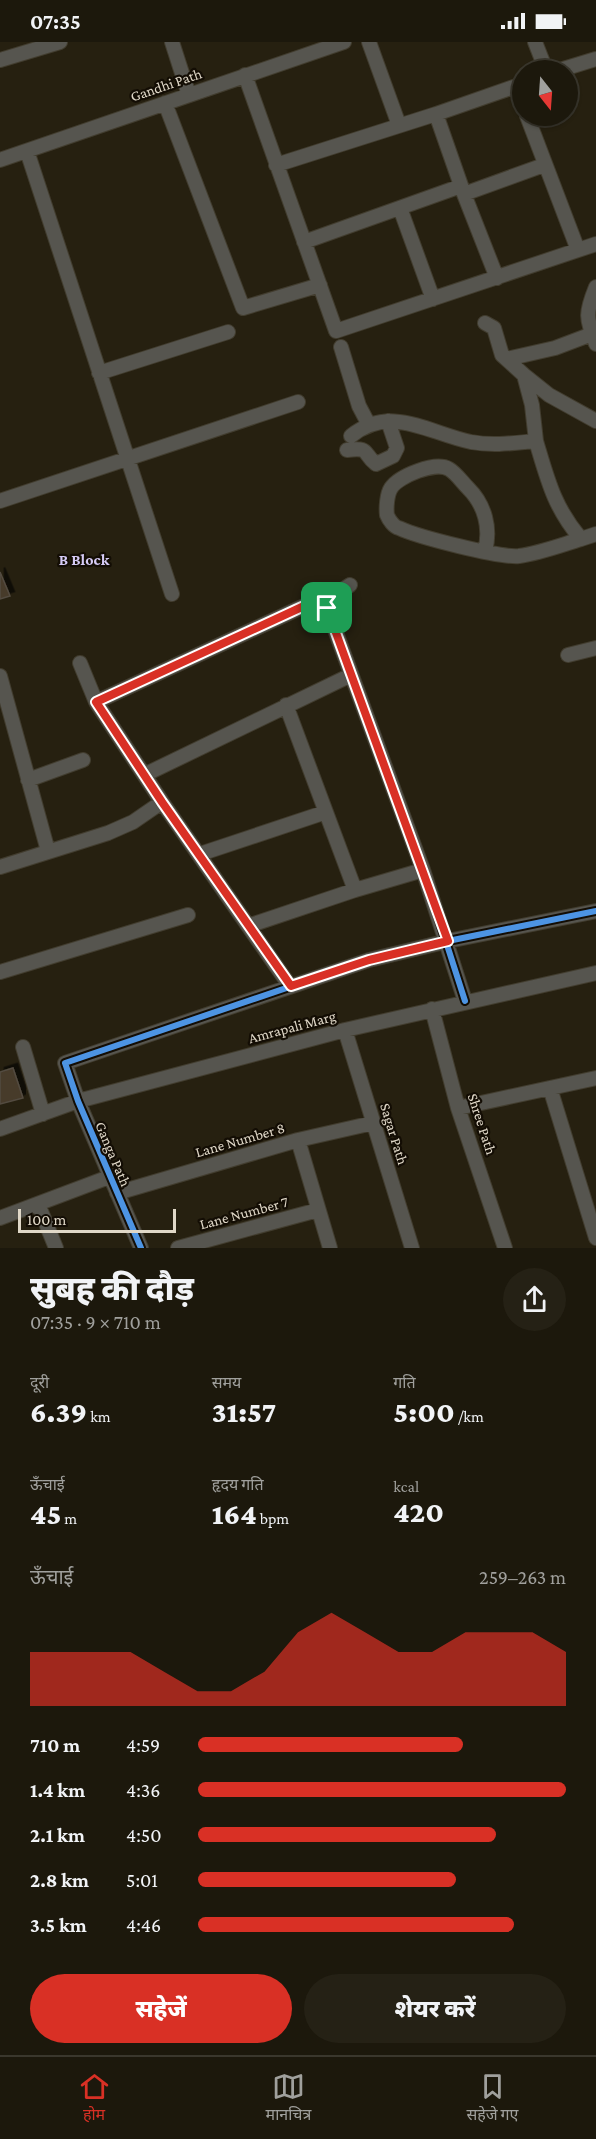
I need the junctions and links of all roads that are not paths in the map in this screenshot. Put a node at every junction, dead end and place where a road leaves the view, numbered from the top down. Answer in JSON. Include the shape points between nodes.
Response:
{"nodes":[{"id":1,"x":60,"y":42,"type":"edge"},
{"id":2,"x":172,"y":42,"type":"edge"},
{"id":3,"x":344,"y":42,"type":"edge"},
{"id":4,"x":369,"y":42,"type":"edge"},
{"id":5,"x":536,"y":42,"type":"edge"},
{"id":6,"x":0,"y":60,"type":"edge"},
{"id":7,"x":542,"y":60,"type":"edge"},
{"id":8,"x":594,"y":63,"type":"edge"},
{"id":9,"x":578,"y":66,"type":"edge"},
{"id":10,"x":245,"y":75,"type":"junction"},
{"id":11,"x":512,"y":87,"type":"edge"},
{"id":12,"x":189,"y":95,"type":"junction"},
{"id":13,"x":165,"y":103,"type":"junction"},
{"id":14,"x":436,"y":114,"type":"junction"},
{"id":15,"x":399,"y":125,"type":"junction"},
{"id":16,"x":530,"y":126,"type":"edge"},
{"id":17,"x":27,"y":151,"type":"junction"},
{"id":18,"x":0,"y":160,"type":"edge"},
{"id":19,"x":276,"y":165,"type":"junction"},
{"id":20,"x":544,"y":165,"type":"junction"},
{"id":21,"x":463,"y":190,"type":"junction"},
{"id":22,"x":400,"y":208,"type":"junction"},
{"id":23,"x":304,"y":242,"type":"junction"},
{"id":24,"x":596,"y":244,"type":"edge"},
{"id":25,"x":578,"y":250,"type":"junction"},
{"id":26,"x":497,"y":278,"type":"junction"},
{"id":27,"x":320,"y":285,"type":"junction"},
{"id":28,"x":596,"y":287,"type":"edge"},
{"id":29,"x":433,"y":299,"type":"junction"},
{"id":30,"x":485,"y":323,"type":"dead end"},
{"id":31,"x":228,"y":332,"type":"dead end"},
{"id":32,"x":594,"y":339,"type":"edge"},
{"id":33,"x":341,"y":347,"type":"dead end"},
{"id":34,"x":507,"y":359,"type":"junction"},
{"id":35,"x":99,"y":373,"type":"junction"},
{"id":36,"x":524,"y":375,"type":"junction"},
{"id":37,"x":298,"y":402,"type":"dead end"},
{"id":38,"x":388,"y":421,"type":"junction"},
{"id":39,"x":596,"y":421,"type":"edge"},
{"id":40,"x":369,"y":425,"type":"junction"},
{"id":41,"x":536,"y":441,"type":"junction"},
{"id":42,"x":126,"y":458,"type":"junction"},
{"id":43,"x":0,"y":501,"type":"edge"},
{"id":44,"x":596,"y":534,"type":"edge"},
{"id":45,"x":581,"y":539,"type":"junction"},
{"id":46,"x":485,"y":551,"type":"junction"},
{"id":47,"x":350,"y":585,"type":"dead end"},
{"id":48,"x":172,"y":594,"type":"dead end"},
{"id":49,"x":323,"y":603,"type":"junction"},
{"id":50,"x":596,"y":648,"type":"edge"},
{"id":51,"x":568,"y":655,"type":"dead end"},
{"id":52,"x":80,"y":663,"type":"dead end"},
{"id":53,"x":351,"y":675,"type":"junction"},
{"id":54,"x":0,"y":676,"type":"edge"},
{"id":55,"x":96,"y":702,"type":"junction"},
{"id":56,"x":286,"y":705,"type":"junction"},
{"id":57,"x":83,"y":760,"type":"dead end"},
{"id":58,"x":144,"y":775,"type":"junction"},
{"id":59,"x":28,"y":780,"type":"junction"},
{"id":60,"x":162,"y":802,"type":"junction"},
{"id":61,"x":326,"y":812,"type":"junction"},
{"id":62,"x":48,"y":851,"type":"junction"},
{"id":63,"x":200,"y":854,"type":"junction"},
{"id":64,"x":0,"y":867,"type":"edge"},
{"id":65,"x":423,"y":870,"type":"junction"},
{"id":66,"x":355,"y":890,"type":"junction"},
{"id":67,"x":596,"y":911,"type":"edge"},
{"id":68,"x":188,"y":915,"type":"dead end"},
{"id":69,"x":248,"y":926,"type":"junction"},
{"id":70,"x":448,"y":941,"type":"junction"},
{"id":71,"x":0,"y":972,"type":"edge"},
{"id":72,"x":596,"y":973,"type":"edge"},
{"id":73,"x":291,"y":986,"type":"junction"},
{"id":74,"x":465,"y":1001,"type":"junction"},
{"id":75,"x":432,"y":1009,"type":"junction"},
{"id":76,"x":345,"y":1030,"type":"junction"},
{"id":77,"x":23,"y":1047,"type":"dead end"},
{"id":78,"x":596,"y":1078,"type":"edge"},
{"id":79,"x":550,"y":1088,"type":"junction"},
{"id":80,"x":78,"y":1101,"type":"junction"},
{"id":81,"x":458,"y":1108,"type":"junction"},
{"id":82,"x":43,"y":1114,"type":"junction"},
{"id":83,"x":373,"y":1123,"type":"junction"},
{"id":84,"x":0,"y":1129,"type":"edge"},
{"id":85,"x":298,"y":1140,"type":"junction"},
{"id":86,"x":109,"y":1177,"type":"junction"},
{"id":87,"x":117,"y":1193,"type":"junction"},
{"id":88,"x":38,"y":1204,"type":"junction"},
{"id":89,"x":318,"y":1210,"type":"junction"},
{"id":90,"x":0,"y":1218,"type":"edge"},
{"id":91,"x":596,"y":1238,"type":"edge"},
{"id":92,"x":56,"y":1248,"type":"edge"},
{"id":93,"x":141,"y":1248,"type":"edge"},
{"id":94,"x":178,"y":1248,"type":"edge"},
{"id":95,"x":330,"y":1248,"type":"edge"},
{"id":96,"x":412,"y":1248,"type":"edge"},
{"id":97,"x":505,"y":1248,"type":"edge"}],
"edges":[{"from":1,"to":6,"type":"street"},
{"from":2,"to":12,"type":"street"},
{"from":3,"to":10,"type":"street","name":"Gandhi Path"},
{"from":4,"to":15,"type":"street"},
{"from":5,"to":7,"type":"street"},
{"from":8,"to":9,"type":"street"},
{"from":10,"to":12,"type":"street","name":"Gandhi Path"},
{"from":10,"to":19,"type":"street"},
{"from":11,"to":14,"type":"street"},
{"from":12,"to":13,"type":"street","name":"Gandhi Path"},
{"from":13,"to":17,"type":"street","name":"Gandhi Path"},
{"from":13,"to":27,"type":"street","via":[[243,308]]},
{"from":14,"to":15,"type":"street"},
{"from":14,"to":21,"type":"street"},
{"from":15,"to":19,"type":"street"},
{"from":16,"to":20,"type":"street"},
{"from":17,"to":18,"type":"street","name":"Gandhi Path"},
{"from":17,"to":35,"type":"street"},
{"from":19,"to":23,"type":"street"},
{"from":20,"to":21,"type":"street"},
{"from":20,"to":25,"type":"street"},
{"from":21,"to":22,"type":"street"},
{"from":21,"to":26,"type":"street"},
{"from":22,"to":23,"type":"street"},
{"from":22,"to":29,"type":"street"},
{"from":23,"to":27,"type":"street"},
{"from":24,"to":25,"type":"street"},
{"from":25,"to":26,"type":"street"},
{"from":26,"to":29,"type":"street"},
{"from":27,"to":29,"type":"street","via":[[336,331]]},
{"from":28,"to":32,"type":"street","via":[[587,311]]},
{"from":30,"to":34,"type":"street","via":[[494,328],[502,355]]},
{"from":31,"to":35,"type":"street"},
{"from":32,"to":34,"type":"street"},
{"from":33,"to":40,"type":"street"},
{"from":34,"to":36,"type":"street"},
{"from":35,"to":42,"type":"street"},
{"from":36,"to":39,"type":"street","via":[[549,395]]},
{"from":36,"to":41,"type":"street"},
{"from":37,"to":42,"type":"street"},
{"from":38,"to":40,"type":"street"},
{"from":38,"to":40,"type":"street","via":[[397,448],[393,456],[376,464],[368,453],[349,443]]},
{"from":38,"to":41,"type":"street","via":[[416,424],[491,445]]},
{"from":41,"to":45,"type":"street","via":[[558,506]]},
{"from":42,"to":43,"type":"street"},
{"from":42,"to":48,"type":"street"},
{"from":44,"to":45,"type":"street"},
{"from":45,"to":46,"type":"street","via":[[520,556]]},
{"from":46,"to":46,"type":"street","via":[[396,528],[387,517],[391,488],[407,475],[424,469],[448,468],[473,493],[488,522]]},
{"from":47,"to":49,"type":"street"},
{"from":49,"to":53,"type":"street"},
{"from":49,"to":55,"type":"street","via":[[317,600]]},
{"from":50,"to":51,"type":"street"},
{"from":52,"to":55,"type":"street"},
{"from":53,"to":56,"type":"street"},
{"from":53,"to":65,"type":"street"},
{"from":54,"to":59,"type":"street"},
{"from":55,"to":58,"type":"street"},
{"from":56,"to":58,"type":"street"},
{"from":56,"to":61,"type":"street"},
{"from":57,"to":59,"type":"street"},
{"from":58,"to":60,"type":"street"},
{"from":59,"to":62,"type":"street"},
{"from":60,"to":62,"type":"street","via":[[108,833]]},
{"from":60,"to":63,"type":"street"},
{"from":61,"to":63,"type":"street"},
{"from":61,"to":66,"type":"street"},
{"from":62,"to":64,"type":"street"},
{"from":63,"to":69,"type":"street"},
{"from":65,"to":66,"type":"street"},
{"from":65,"to":70,"type":"street"},
{"from":66,"to":69,"type":"street"},
{"from":67,"to":70,"type":"street"},
{"from":68,"to":71,"type":"street"},
{"from":69,"to":73,"type":"street"},
{"from":70,"to":73,"type":"street","via":[[369,960]]},
{"from":70,"to":74,"type":"street"},
{"from":72,"to":74,"type":"street","name":"Amrapali Marg"},
{"from":73,"to":80,"type":"street","name":"Ganga Path","via":[[65,1063]]},
{"from":74,"to":75,"type":"street","name":"Amrapali Marg"},
{"from":75,"to":76,"type":"street","name":"Amrapali Marg"},
{"from":75,"to":81,"type":"street","name":"Shree Path"},
{"from":76,"to":80,"type":"street","name":"Amrapali Marg"},
{"from":76,"to":83,"type":"street","name":"Sagar Path"},
{"from":77,"to":82,"type":"street"},
{"from":78,"to":79,"type":"street"},
{"from":79,"to":81,"type":"street"},
{"from":79,"to":91,"type":"street"},
{"from":80,"to":82,"type":"street","name":"Amrapali Marg"},
{"from":80,"to":86,"type":"street","name":"Ganga Path"},
{"from":81,"to":97,"type":"street","name":"Shree Path"},
{"from":82,"to":84,"type":"street","name":"Amrapali Marg"},
{"from":83,"to":85,"type":"street","name":"Lane Number 8"},
{"from":83,"to":96,"type":"street","name":"Sagar Path"},
{"from":85,"to":87,"type":"street","name":"Lane Number 8"},
{"from":85,"to":89,"type":"street"},
{"from":86,"to":87,"type":"street","name":"Ganga Path"},
{"from":86,"to":88,"type":"street"},
{"from":87,"to":93,"type":"street","name":"Ganga Path"},
{"from":88,"to":90,"type":"street"},
{"from":88,"to":92,"type":"street"},
{"from":89,"to":94,"type":"street","name":"Lane Number 7"},
{"from":89,"to":95,"type":"street"}]}
